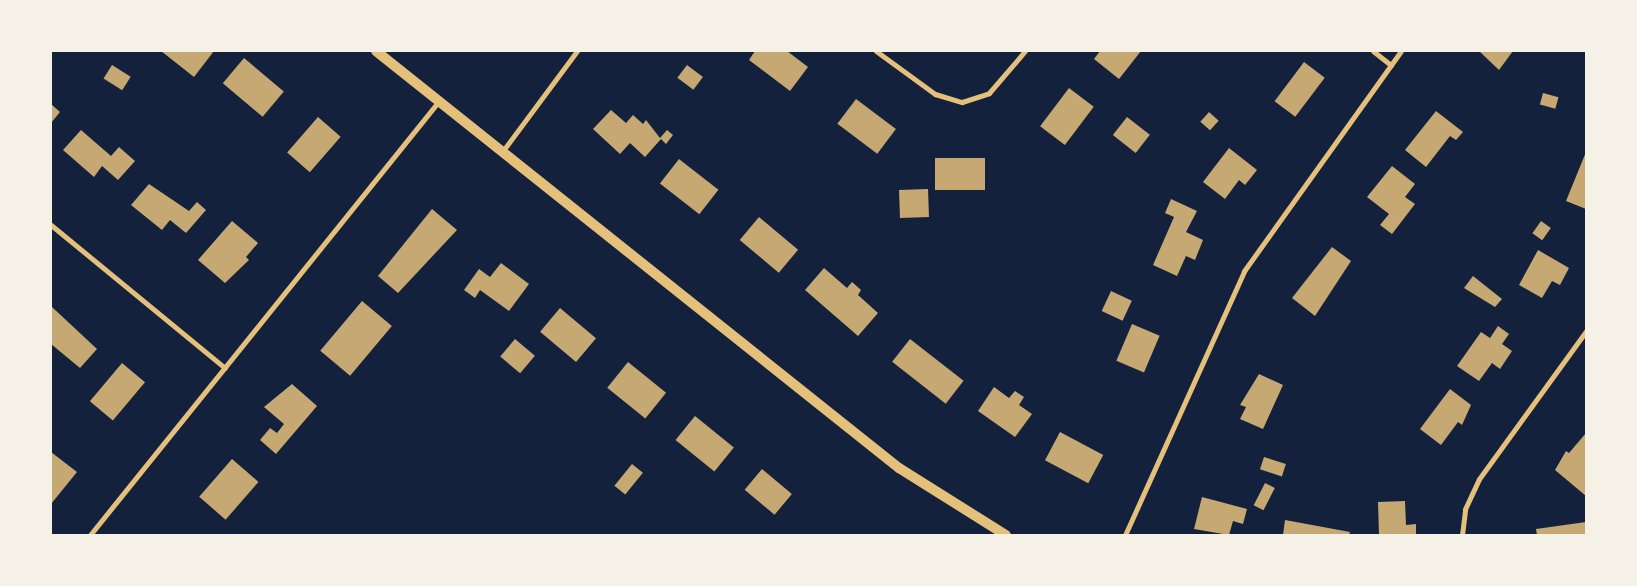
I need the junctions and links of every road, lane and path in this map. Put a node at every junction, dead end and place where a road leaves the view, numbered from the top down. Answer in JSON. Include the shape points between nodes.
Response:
{"nodes":[{"id":1,"x":376,"y":51,"type":"edge"},
{"id":2,"x":577,"y":51,"type":"edge"},
{"id":3,"x":876,"y":51,"type":"edge"},
{"id":4,"x":1025,"y":51,"type":"edge"},
{"id":5,"x":1373,"y":51,"type":"edge"},
{"id":6,"x":1401,"y":51,"type":"edge"},
{"id":7,"x":1391,"y":65,"type":"junction"},
{"id":8,"x":439,"y":101,"type":"junction"},
{"id":9,"x":502,"y":152,"type":"junction"},
{"id":10,"x":51,"y":225,"type":"edge"},
{"id":11,"x":1586,"y":331,"type":"edge"},
{"id":12,"x":225,"y":368,"type":"junction"},
{"id":13,"x":90,"y":535,"type":"edge"},
{"id":14,"x":1006,"y":535,"type":"edge"},
{"id":15,"x":1125,"y":535,"type":"edge"},
{"id":16,"x":1462,"y":535,"type":"edge"}],
"edges":[{"from":1,"to":8,"type":"main road"},
{"from":2,"to":9,"type":"street"},
{"from":3,"to":4,"type":"street","via":[[935,94],[962,102],[989,93]]},
{"from":5,"to":7,"type":"street"},
{"from":6,"to":7,"type":"street"},
{"from":7,"to":15,"type":"street","via":[[1244,271]]},
{"from":8,"to":9,"type":"main road"},
{"from":8,"to":12,"type":"street"},
{"from":9,"to":14,"type":"main road","via":[[899,468]]},
{"from":10,"to":12,"type":"street"},
{"from":11,"to":16,"type":"street","via":[[1478,479],[1465,509]]},
{"from":12,"to":13,"type":"street"}]}
